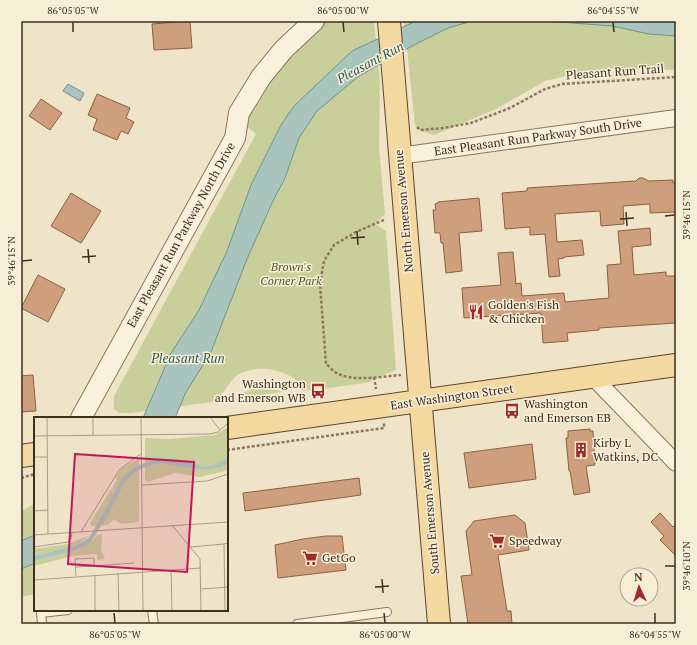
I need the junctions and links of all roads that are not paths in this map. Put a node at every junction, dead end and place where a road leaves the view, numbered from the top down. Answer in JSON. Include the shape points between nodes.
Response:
{"nodes":[{"id":1,"x":314,"y":21,"type":"edge"},
{"id":2,"x":389,"y":21,"type":"edge"},
{"id":3,"x":676,"y":118,"type":"edge"},
{"id":4,"x":399,"y":156,"type":"junction"},
{"id":5,"x":676,"y":365,"type":"edge"},
{"id":6,"x":592,"y":376,"type":"junction"},
{"id":7,"x":421,"y":402,"type":"junction"},
{"id":8,"x":82,"y":417,"type":"edge"},
{"id":9,"x":228,"y":428,"type":"edge"},
{"id":10,"x":34,"y":454,"type":"edge"},
{"id":11,"x":21,"y":456,"type":"edge"},
{"id":12,"x":676,"y":463,"type":"edge"},
{"id":13,"x":59,"y":611,"type":"edge"},
{"id":14,"x":152,"y":611,"type":"edge"},
{"id":15,"x":387,"y":612,"type":"dead end"},
{"id":16,"x":334,"y":621,"type":"edge"},
{"id":17,"x":42,"y":624,"type":"edge"},
{"id":18,"x":154,"y":624,"type":"edge"},
{"id":19,"x":297,"y":624,"type":"edge"},
{"id":20,"x":438,"y":624,"type":"edge"}],
"edges":[{"from":1,"to":8,"type":"street","name":"East Pleasant Run Parkway North Drive","via":[[284,48],[252,90],[239,113],[235,138]]},
{"from":2,"to":4,"type":"main road","name":"North Emerson Avenue"},
{"from":3,"to":4,"type":"street","name":"East Pleasant Run Parkway South Drive"},
{"from":4,"to":7,"type":"main road","name":"North Emerson Avenue"},
{"from":5,"to":6,"type":"main road","name":"East Washington Street"},
{"from":6,"to":7,"type":"main road","name":"East Washington Street"},
{"from":6,"to":12,"type":"street"},
{"from":7,"to":9,"type":"main road","name":"East Washington Street"},
{"from":7,"to":20,"type":"main road","name":"South Emerson Avenue"},
{"from":10,"to":11,"type":"main road"},
{"from":13,"to":17,"type":"lane","via":[[41,613]]},
{"from":14,"to":18,"type":"lane"},
{"from":15,"to":16,"type":"lane"},
{"from":16,"to":19,"type":"lane"}]}
